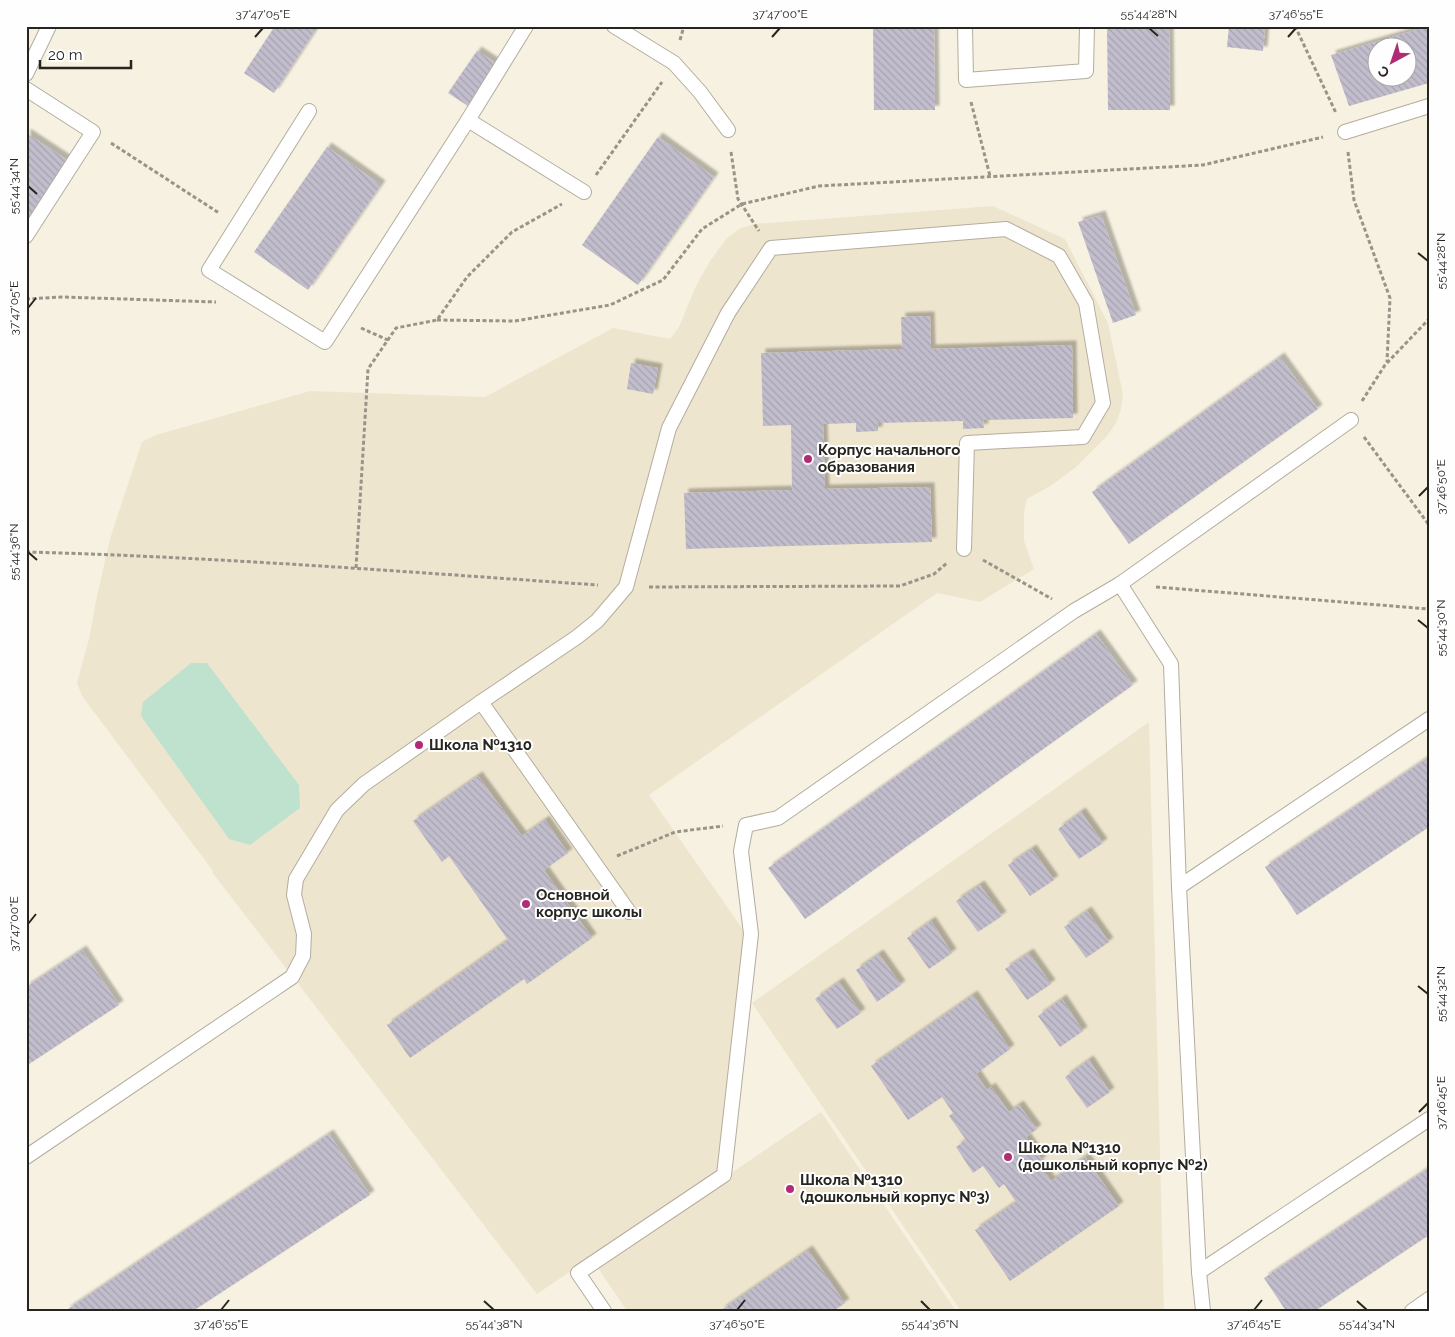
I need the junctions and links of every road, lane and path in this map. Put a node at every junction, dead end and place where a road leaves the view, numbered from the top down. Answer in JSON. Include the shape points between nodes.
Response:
{"nodes":[{"id":1,"x":49,"y":26,"type":"edge"},
{"id":2,"x":526,"y":26,"type":"edge"},
{"id":3,"x":614,"y":26,"type":"edge"},
{"id":4,"x":684,"y":26,"type":"edge"},
{"id":5,"x":965,"y":26,"type":"edge"},
{"id":6,"x":1087,"y":26,"type":"edge"},
{"id":7,"x":1295,"y":26,"type":"edge"},
{"id":8,"x":674,"y":63,"type":"junction"},
{"id":9,"x":26,"y":74,"type":"edge"},
{"id":10,"x":966,"y":80,"type":"junction"},
{"id":11,"x":26,"y":89,"type":"edge"},
{"id":12,"x":1429,"y":106,"type":"edge"},
{"id":13,"x":309,"y":111,"type":"dead end"},
{"id":14,"x":468,"y":120,"type":"junction"},
{"id":15,"x":728,"y":130,"type":"joint"},
{"id":16,"x":93,"y":132,"type":"junction"},
{"id":17,"x":1345,"y":132,"type":"junction"},
{"id":18,"x":990,"y":176,"type":"junction"},
{"id":19,"x":584,"y":192,"type":"junction"},
{"id":20,"x":742,"y":204,"type":"junction"},
{"id":21,"x":237,"y":225,"type":"junction"},
{"id":22,"x":26,"y":236,"type":"edge"},
{"id":23,"x":770,"y":248,"type":"junction"},
{"id":24,"x":26,"y":299,"type":"edge"},
{"id":25,"x":226,"y":303,"type":"dead end"},
{"id":26,"x":340,"y":318,"type":"junction"},
{"id":27,"x":1429,"y":319,"type":"edge"},
{"id":28,"x":437,"y":320,"type":"junction"},
{"id":29,"x":388,"y":340,"type":"junction"},
{"id":30,"x":1387,"y":362,"type":"junction"},
{"id":31,"x":1350,"y":420,"type":"junction"},
{"id":32,"x":1429,"y":524,"type":"edge"},
{"id":33,"x":964,"y":549,"type":"junction"},
{"id":34,"x":26,"y":552,"type":"edge"},
{"id":35,"x":356,"y":568,"type":"junction"},
{"id":36,"x":1120,"y":584,"type":"junction"},
{"id":37,"x":626,"y":587,"type":"junction"},
{"id":38,"x":1429,"y":609,"type":"edge"},
{"id":39,"x":1074,"y":611,"type":"junction"},
{"id":40,"x":481,"y":702,"type":"junction"},
{"id":41,"x":1429,"y":719,"type":"edge"},
{"id":42,"x":746,"y":825,"type":"junction"},
{"id":43,"x":596,"y":864,"type":"junction"},
{"id":44,"x":1179,"y":886,"type":"junction"},
{"id":45,"x":629,"y":912,"type":"dead end"},
{"id":46,"x":1429,"y":1119,"type":"edge"},
{"id":47,"x":26,"y":1156,"type":"edge"},
{"id":48,"x":1199,"y":1272,"type":"junction"},
{"id":49,"x":1429,"y":1299,"type":"edge"},
{"id":50,"x":604,"y":1311,"type":"edge"},
{"id":51,"x":1203,"y":1311,"type":"edge"},
{"id":52,"x":1412,"y":1311,"type":"edge"}],
"edges":[{"from":1,"to":9,"type":"lane"},
{"from":2,"to":14,"type":"lane"},
{"from":3,"to":8,"type":"lane"},
{"from":4,"to":8,"type":"path"},
{"from":5,"to":10,"type":"lane"},
{"from":6,"to":10,"type":"lane","via":[[1086,71]]},
{"from":7,"to":17,"type":"path"},
{"from":8,"to":15,"type":"lane"},
{"from":8,"to":19,"type":"path"},
{"from":10,"to":18,"type":"path"},
{"from":11,"to":16,"type":"lane"},
{"from":12,"to":17,"type":"lane"},
{"from":13,"to":21,"type":"lane"},
{"from":14,"to":19,"type":"lane"},
{"from":14,"to":26,"type":"lane"},
{"from":15,"to":20,"type":"path","via":[[738,199]]},
{"from":16,"to":21,"type":"path"},
{"from":16,"to":22,"type":"lane"},
{"from":17,"to":18,"type":"path","via":[[1203,164]]},
{"from":17,"to":30,"type":"path","via":[[1354,200],[1390,298]]},
{"from":18,"to":20,"type":"path","via":[[819,186]]},
{"from":19,"to":28,"type":"path","via":[[512,232],[467,276]]},
{"from":20,"to":23,"type":"path"},
{"from":20,"to":28,"type":"path","via":[[702,229],[663,280],[610,305],[515,321]]},
{"from":21,"to":26,"type":"lane","via":[[210,270],[324,342]]},
{"from":23,"to":33,"type":"lane","via":[[1006,229],[1059,256],[1086,303],[1104,403],[1082,437],[967,443]]},
{"from":23,"to":37,"type":"lane","via":[[728,313],[669,428]]},
{"from":24,"to":25,"type":"path","via":[[62,297]]},
{"from":26,"to":29,"type":"path"},
{"from":27,"to":30,"type":"path"},
{"from":28,"to":29,"type":"path","via":[[396,328]]},
{"from":29,"to":35,"type":"path","via":[[368,369]]},
{"from":30,"to":31,"type":"path"},
{"from":31,"to":32,"type":"path"},
{"from":31,"to":36,"type":"lane"},
{"from":33,"to":37,"type":"path","via":[[934,574],[900,586]]},
{"from":33,"to":39,"type":"path"},
{"from":34,"to":35,"type":"path"},
{"from":35,"to":37,"type":"path"},
{"from":36,"to":38,"type":"path"},
{"from":36,"to":39,"type":"lane"},
{"from":36,"to":44,"type":"lane","via":[[1172,664]]},
{"from":37,"to":40,"type":"lane","via":[[597,621],[578,637]]},
{"from":39,"to":42,"type":"lane","via":[[778,818]]},
{"from":40,"to":43,"type":"lane"},
{"from":40,"to":47,"type":"lane","via":[[364,784],[337,810],[296,879],[294,895],[304,934],[303,956],[292,977]]},
{"from":41,"to":44,"type":"lane"},
{"from":42,"to":43,"type":"path","via":[[675,832]]},
{"from":42,"to":50,"type":"lane","via":[[741,851],[751,934],[724,1175],[578,1273]]},
{"from":43,"to":45,"type":"lane"},
{"from":44,"to":48,"type":"lane"},
{"from":46,"to":48,"type":"lane"},
{"from":48,"to":51,"type":"lane"},
{"from":49,"to":52,"type":"lane"}]}
